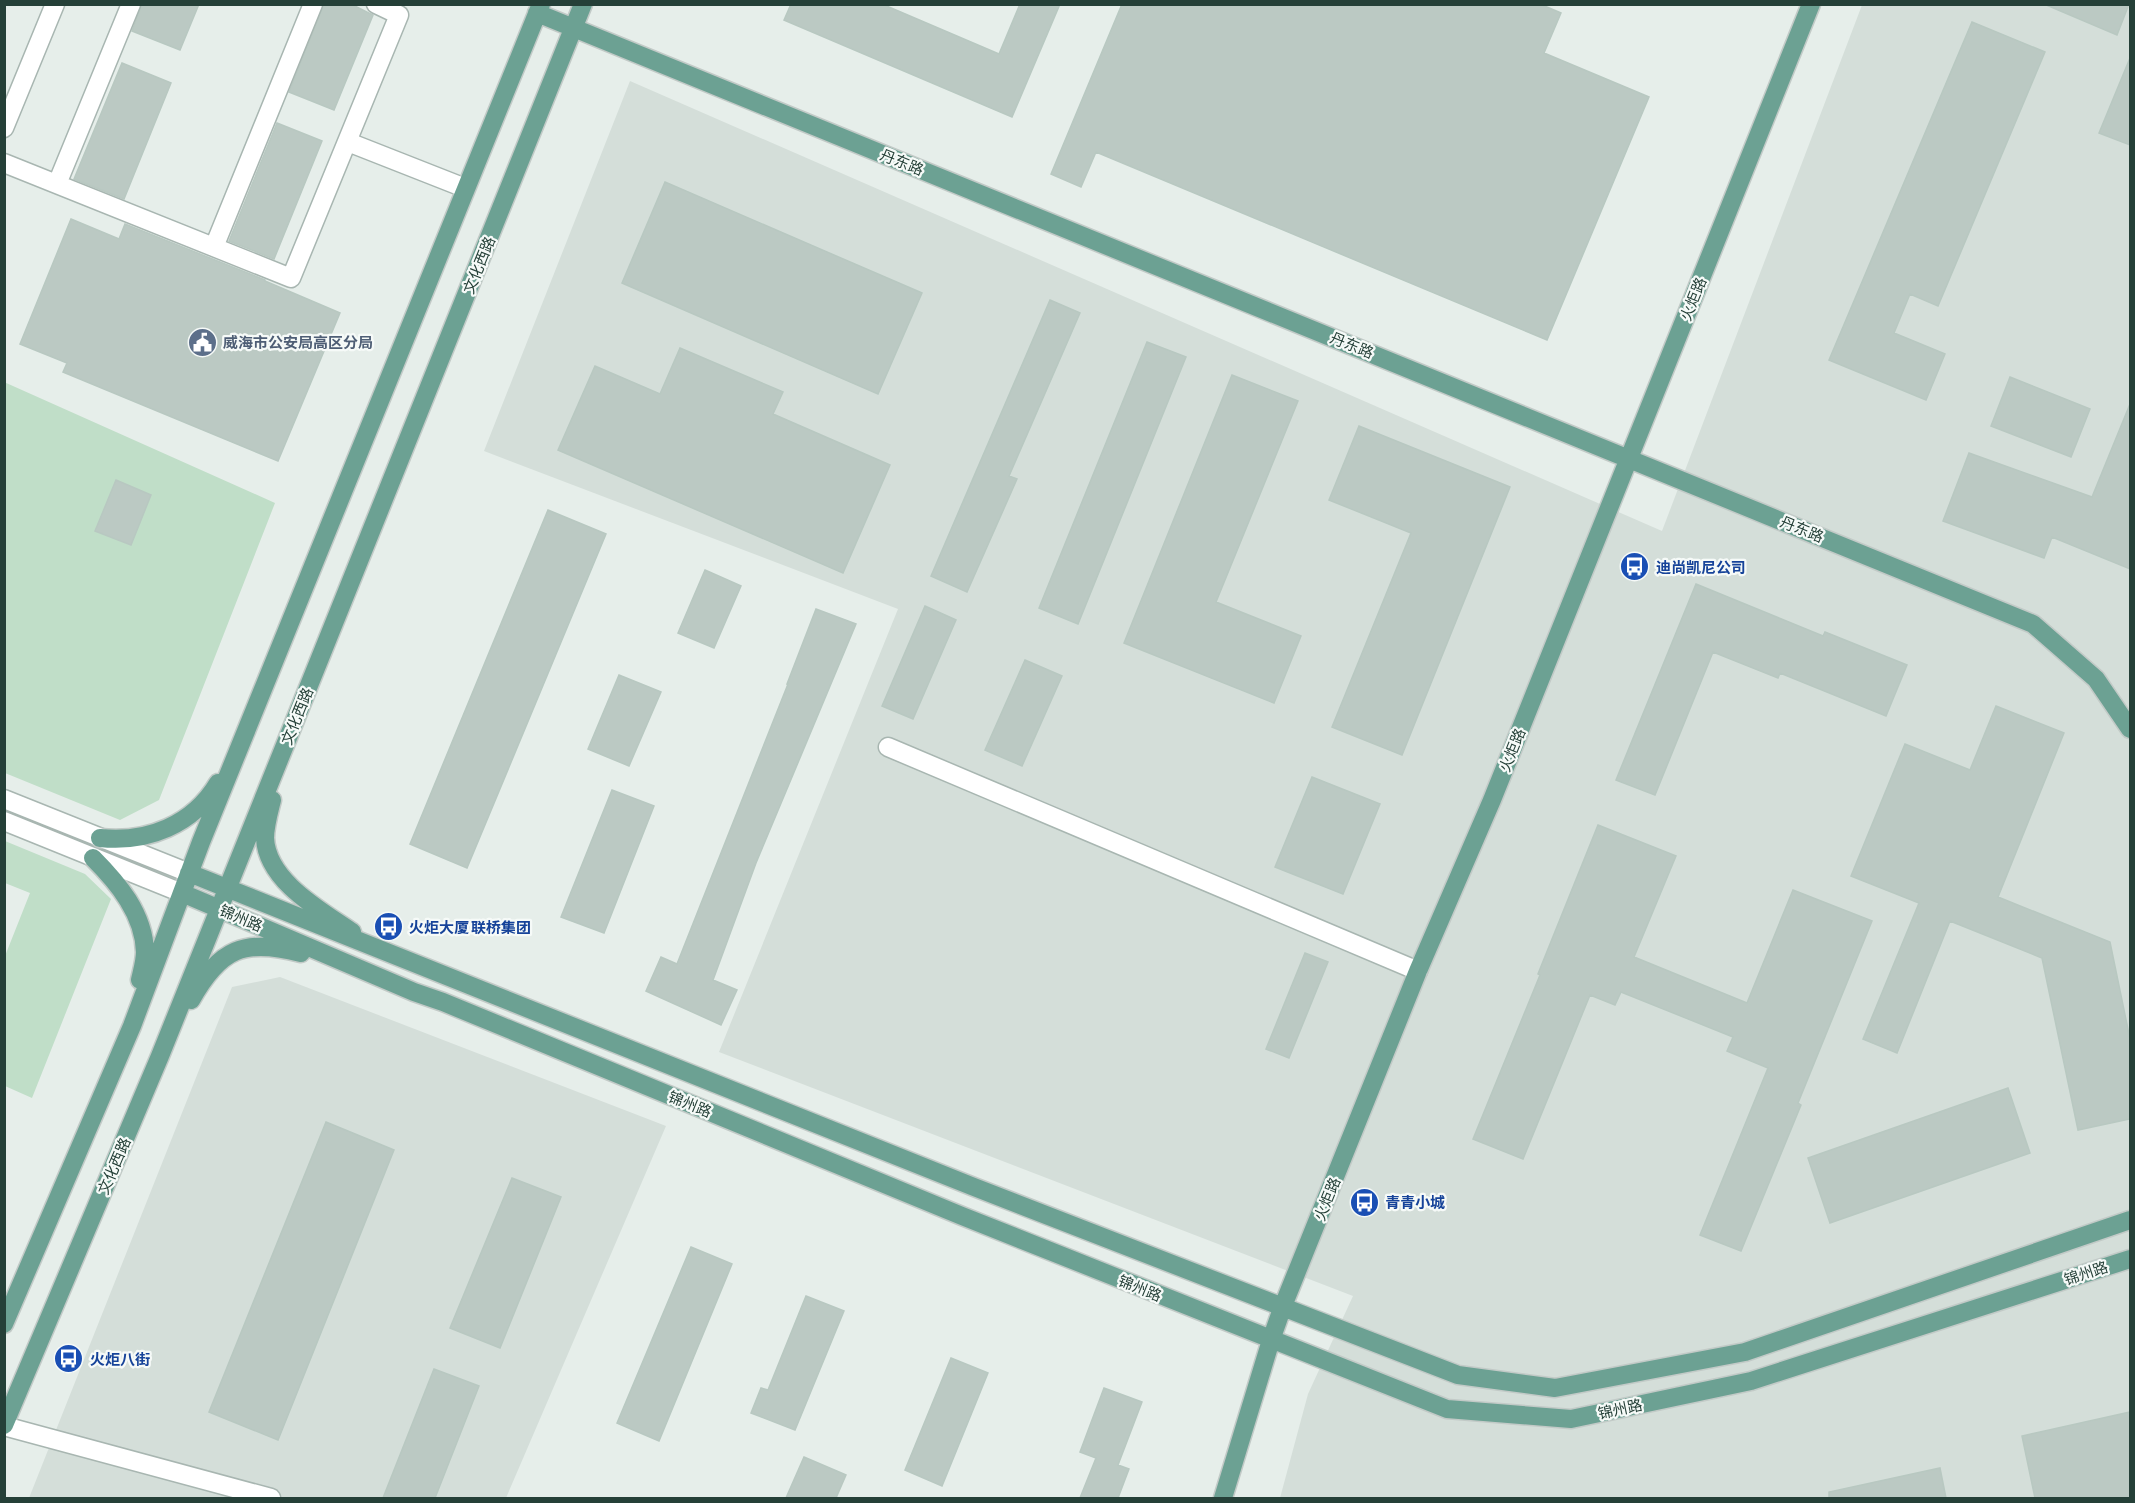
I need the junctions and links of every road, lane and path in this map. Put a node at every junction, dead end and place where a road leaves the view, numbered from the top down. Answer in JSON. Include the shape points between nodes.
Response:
{"nodes":[{"id":1,"x":55,"y":4,"type":"edge"},
{"id":2,"x":131,"y":4,"type":"edge"},
{"id":3,"x":313,"y":4,"type":"edge"},
{"id":4,"x":376,"y":4,"type":"edge"},
{"id":5,"x":584,"y":4,"type":"edge"},
{"id":6,"x":1811,"y":4,"type":"edge"},
{"id":7,"x":539,"y":9,"type":"edge"},
{"id":8,"x":574,"y":28,"type":"junction"},
{"id":9,"x":4,"y":128,"type":"edge"},
{"id":10,"x":348,"y":142,"type":"junction"},
{"id":11,"x":4,"y":163,"type":"edge"},
{"id":12,"x":57,"y":184,"type":"junction"},
{"id":13,"x":465,"y":188,"type":"junction"},
{"id":14,"x":214,"y":247,"type":"junction"},
{"id":15,"x":1629,"y":458,"type":"junction"},
{"id":16,"x":2130,"y":729,"type":"edge"},
{"id":17,"x":243,"y":740,"type":"junction"},
{"id":18,"x":888,"y":747,"type":"dead end"},
{"id":19,"x":281,"y":756,"type":"junction"},
{"id":20,"x":4,"y":799,"type":"edge"},
{"id":21,"x":4,"y":821,"type":"edge"},
{"id":22,"x":100,"y":838,"type":"junction"},
{"id":23,"x":93,"y":858,"type":"junction"},
{"id":24,"x":189,"y":873,"type":"junction"},
{"id":25,"x":226,"y":889,"type":"junction"},
{"id":26,"x":182,"y":893,"type":"junction"},
{"id":27,"x":218,"y":909,"type":"junction"},
{"id":28,"x":378,"y":950,"type":"junction"},
{"id":29,"x":361,"y":968,"type":"junction"},
{"id":30,"x":1418,"y":971,"type":"junction"},
{"id":31,"x":132,"y":1026,"type":"junction"},
{"id":32,"x":160,"y":1056,"type":"junction"},
{"id":33,"x":2130,"y":1220,"type":"edge"},
{"id":34,"x":2130,"y":1259,"type":"edge"},
{"id":35,"x":1283,"y":1306,"type":"junction"},
{"id":36,"x":4,"y":1324,"type":"edge"},
{"id":37,"x":1270,"y":1340,"type":"junction"},
{"id":38,"x":4,"y":1426,"type":"edge"},
{"id":39,"x":271,"y":1498,"type":"edge"},
{"id":40,"x":1223,"y":1498,"type":"edge"}],
"edges":[{"from":1,"to":9,"type":"street"},
{"from":2,"to":12,"type":"street"},
{"from":3,"to":14,"type":"street"},
{"from":4,"to":10,"type":"street","via":[[399,15]]},
{"from":5,"to":8,"type":"main road","name":"文化西路"},
{"from":6,"to":15,"type":"main road","name":"火炬路"},
{"from":7,"to":8,"type":"main road","name":"丹东路"},
{"from":7,"to":13,"type":"main road"},
{"from":8,"to":15,"type":"main road","name":"丹东路"},
{"from":8,"to":19,"type":"main road","name":"文化西路"},
{"from":10,"to":13,"type":"street"},
{"from":10,"to":14,"type":"street","via":[[291,278]]},
{"from":11,"to":12,"type":"street"},
{"from":12,"to":14,"type":"street"},
{"from":13,"to":17,"type":"main road"},
{"from":15,"to":16,"type":"main road","name":"丹东路","via":[[2033,624],[2096,679]]},
{"from":15,"to":30,"type":"main road","name":"火炬路","via":[[1492,800]]},
{"from":17,"to":22,"type":"main road","via":[[212,792],[183,820],[159,833],[117,840]]},
{"from":17,"to":24,"type":"main road"},
{"from":18,"to":30,"type":"street"},
{"from":19,"to":25,"type":"main road","name":"文化西路"},
{"from":19,"to":28,"type":"main road","via":[[265,838],[277,872],[302,897]]},
{"from":20,"to":22,"type":"street"},
{"from":21,"to":23,"type":"street"},
{"from":22,"to":24,"type":"street"},
{"from":23,"to":26,"type":"street"},
{"from":23,"to":31,"type":"main road","via":[[122,890],[142,931],[145,953]]},
{"from":24,"to":25,"type":"main road","name":"锦州路"},
{"from":24,"to":26,"type":"main road"},
{"from":25,"to":27,"type":"main road","name":"文化西路"},
{"from":25,"to":28,"type":"main road","name":"锦州路"},
{"from":26,"to":27,"type":"main road","name":"锦州路"},
{"from":26,"to":31,"type":"main road"},
{"from":27,"to":29,"type":"main road","name":"锦州路"},
{"from":27,"to":32,"type":"main road","name":"文化西路"},
{"from":28,"to":35,"type":"main road","name":"锦州路"},
{"from":29,"to":32,"type":"main road","via":[[277,947],[252,946],[234,951],[202,980]]},
{"from":29,"to":37,"type":"main road","name":"锦州路"},
{"from":30,"to":35,"type":"main road","name":"火炬路"},
{"from":31,"to":36,"type":"main road"},
{"from":32,"to":38,"type":"main road","name":"文化西路"},
{"from":33,"to":35,"type":"main road","name":"锦州路","via":[[1745,1352],[1555,1388],[1458,1375]]},
{"from":34,"to":37,"type":"main road","name":"锦州路","via":[[1751,1381],[1571,1419],[1447,1409]]},
{"from":35,"to":37,"type":"main road","name":"火炬路"},
{"from":37,"to":40,"type":"main road","name":"火炬路"},
{"from":38,"to":39,"type":"street"}]}
